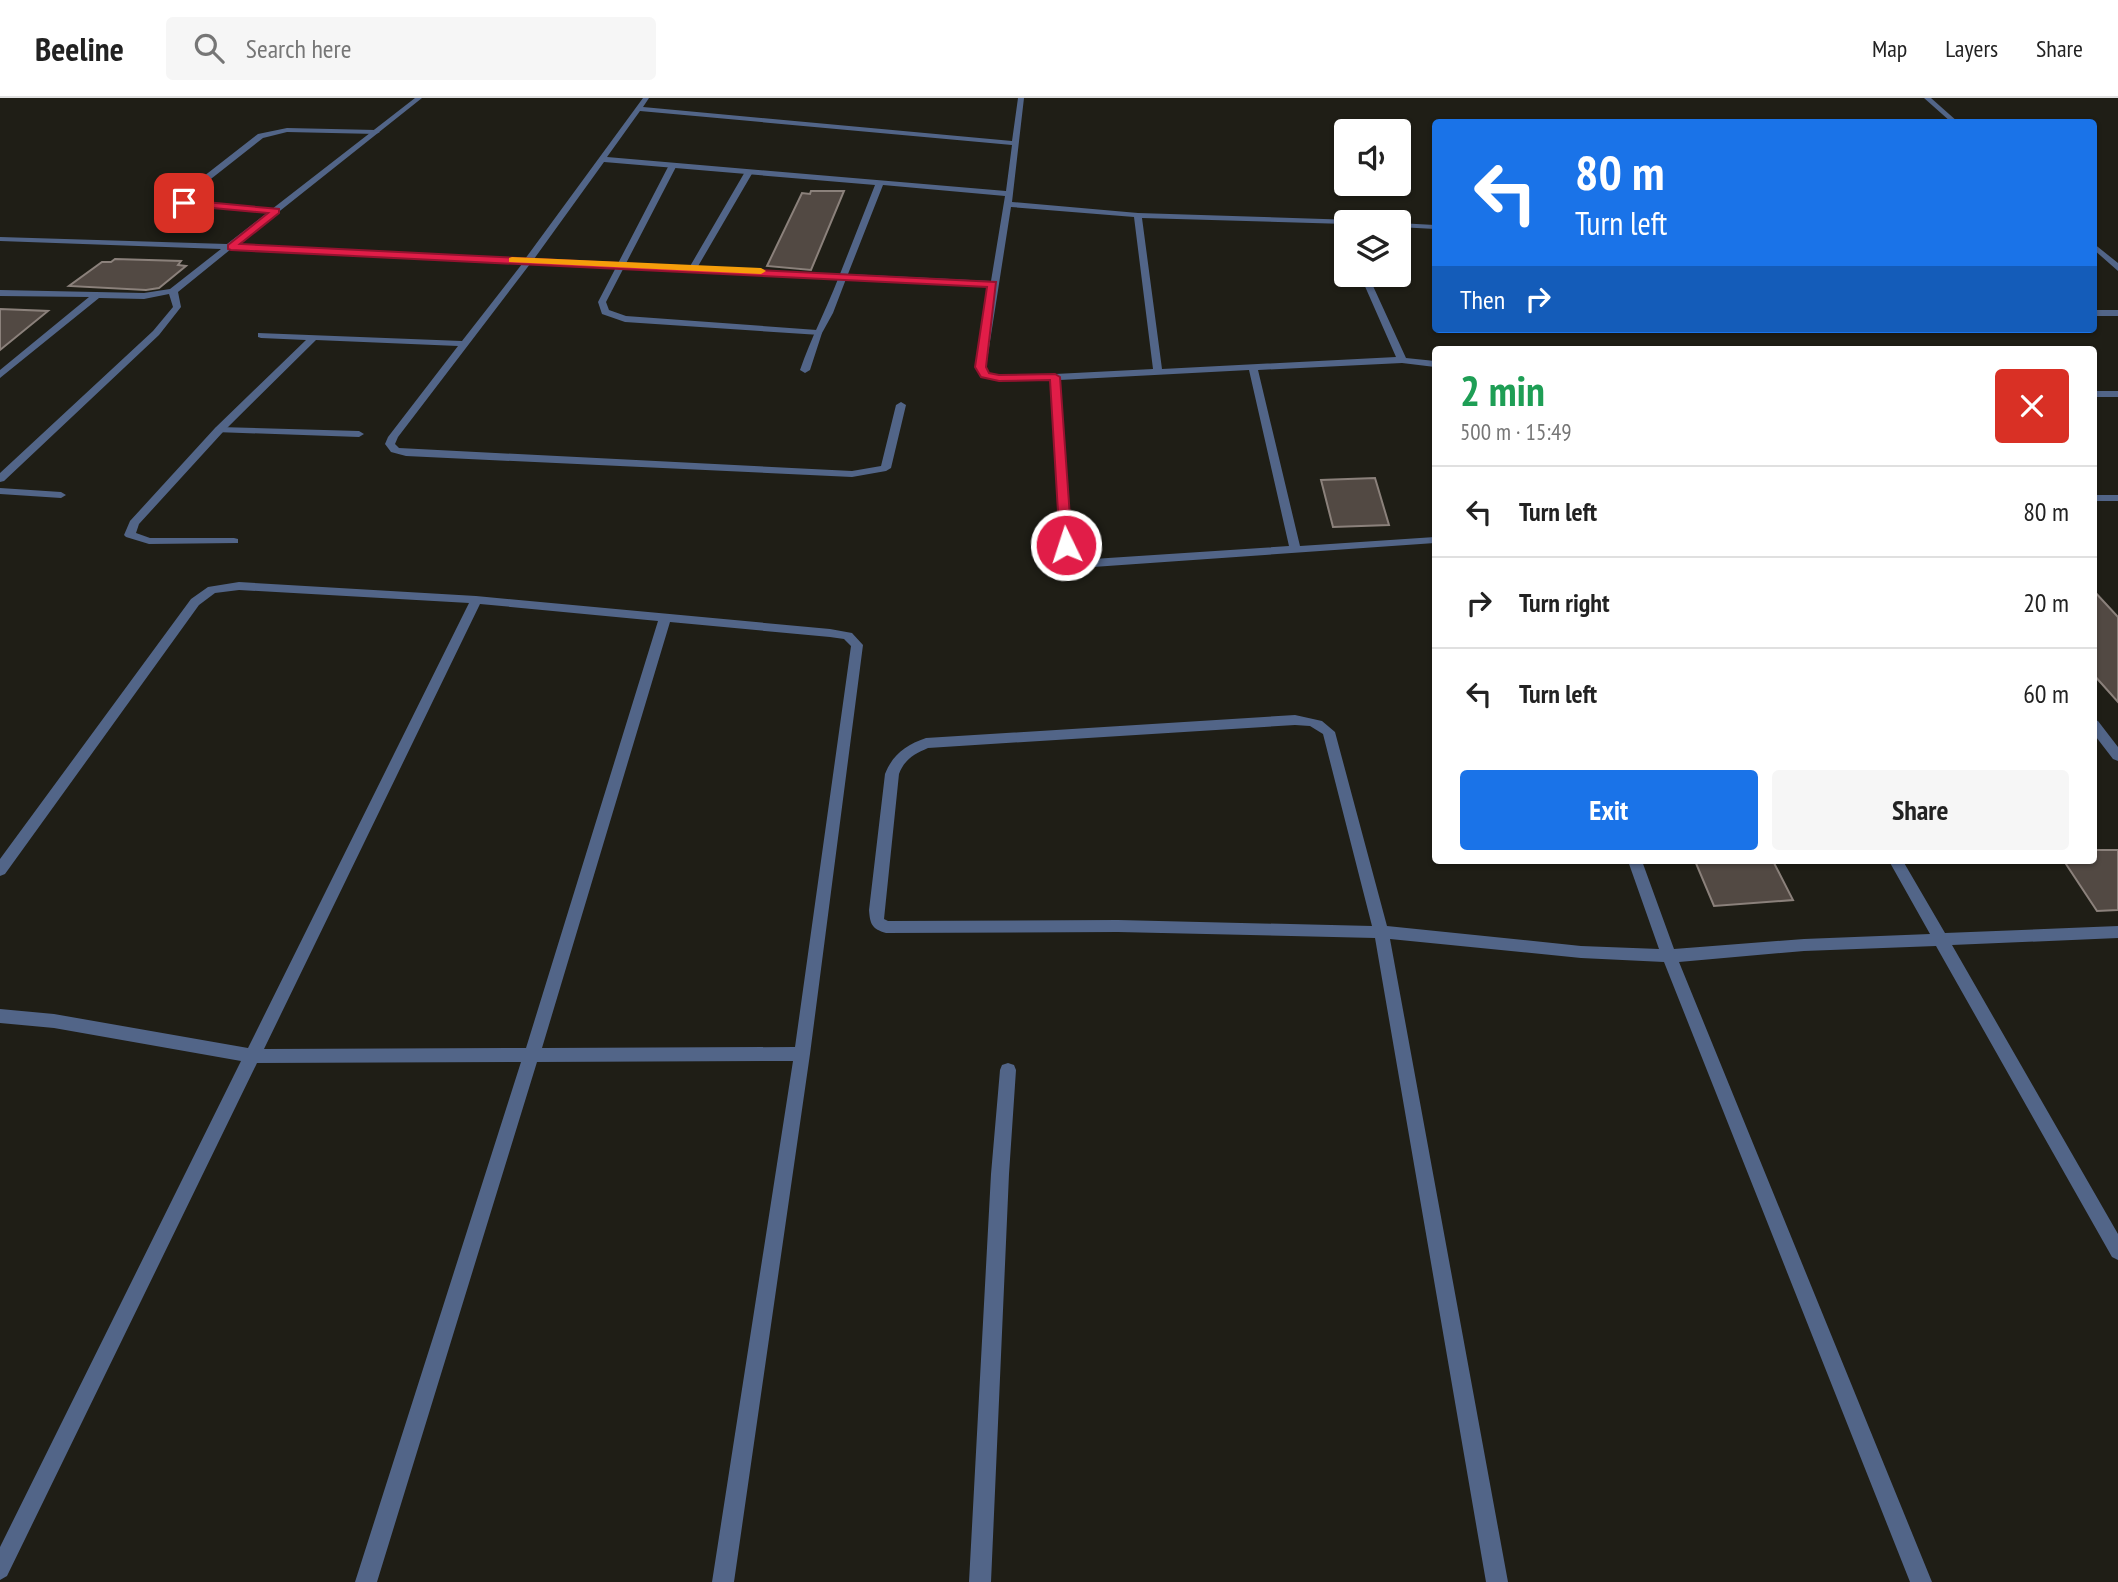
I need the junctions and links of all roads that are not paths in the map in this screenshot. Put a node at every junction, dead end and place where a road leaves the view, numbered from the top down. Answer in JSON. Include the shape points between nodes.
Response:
{"nodes":[{"id":1,"x":419,"y":98,"type":"edge"},
{"id":2,"x":646,"y":98,"type":"edge"},
{"id":3,"x":1021,"y":98,"type":"edge"},
{"id":4,"x":1927,"y":98,"type":"edge"},
{"id":5,"x":638,"y":109,"type":"junction"},
{"id":6,"x":1952,"y":119,"type":"edge"},
{"id":7,"x":376,"y":132,"type":"junction"},
{"id":8,"x":1015,"y":143,"type":"junction"},
{"id":9,"x":600,"y":159,"type":"junction"},
{"id":10,"x":673,"y":165,"type":"junction"},
{"id":11,"x":748,"y":172,"type":"junction"},
{"id":12,"x":880,"y":183,"type":"junction"},
{"id":13,"x":1008,"y":199,"type":"junction"},
{"id":14,"x":276,"y":211,"type":"junction"},
{"id":15,"x":1138,"y":215,"type":"junction"},
{"id":16,"x":1334,"y":222,"type":"edge"},
{"id":17,"x":1411,"y":226,"type":"edge"},
{"id":18,"x":1432,"y":227,"type":"edge"},
{"id":19,"x":0,"y":239,"type":"edge"},
{"id":20,"x":231,"y":247,"type":"junction"},
{"id":21,"x":2097,"y":249,"type":"edge"},
{"id":22,"x":528,"y":261,"type":"junction"},
{"id":23,"x":621,"y":265,"type":"junction"},
{"id":24,"x":693,"y":268,"type":"junction"},
{"id":25,"x":2118,"y":268,"type":"edge"},
{"id":26,"x":844,"y":275,"type":"junction"},
{"id":27,"x":993,"y":284,"type":"junction"},
{"id":28,"x":1369,"y":287,"type":"edge"},
{"id":29,"x":173,"y":291,"type":"junction"},
{"id":30,"x":0,"y":293,"type":"edge"},
{"id":31,"x":97,"y":295,"type":"junction"},
{"id":32,"x":2097,"y":313,"type":"edge"},
{"id":33,"x":2118,"y":313,"type":"edge"},
{"id":34,"x":817,"y":333,"type":"junction"},
{"id":35,"x":261,"y":335,"type":"dead end"},
{"id":36,"x":314,"y":338,"type":"junction"},
{"id":37,"x":464,"y":344,"type":"junction"},
{"id":38,"x":1402,"y":360,"type":"junction"},
{"id":39,"x":1432,"y":364,"type":"edge"},
{"id":40,"x":1253,"y":369,"type":"junction"},
{"id":41,"x":805,"y":370,"type":"dead end"},
{"id":42,"x":1158,"y":371,"type":"junction"},
{"id":43,"x":0,"y":375,"type":"edge"},
{"id":44,"x":1055,"y":377,"type":"junction"},
{"id":45,"x":2097,"y":394,"type":"edge"},
{"id":46,"x":2118,"y":394,"type":"edge"},
{"id":47,"x":901,"y":405,"type":"dead end"},
{"id":48,"x":219,"y":430,"type":"junction"},
{"id":49,"x":359,"y":434,"type":"dead end"},
{"id":50,"x":0,"y":479,"type":"edge"},
{"id":51,"x":0,"y":491,"type":"edge"},
{"id":52,"x":61,"y":495,"type":"dead end"},
{"id":53,"x":2097,"y":498,"type":"edge"},
{"id":54,"x":2118,"y":498,"type":"edge"},
{"id":55,"x":1432,"y":540,"type":"edge"},
{"id":56,"x":234,"y":541,"type":"dead end"},
{"id":57,"x":1295,"y":548,"type":"junction"},
{"id":58,"x":476,"y":600,"type":"junction"},
{"id":59,"x":665,"y":618,"type":"junction"},
{"id":60,"x":2097,"y":729,"type":"edge"},
{"id":61,"x":2118,"y":756,"type":"edge"},
{"id":62,"x":1636,"y":864,"type":"edge"},
{"id":63,"x":1898,"y":864,"type":"edge"},
{"id":64,"x":0,"y":870,"type":"edge"},
{"id":65,"x":1381,"y":932,"type":"junction"},
{"id":66,"x":2118,"y":932,"type":"edge"},
{"id":67,"x":1938,"y":939,"type":"junction"},
{"id":68,"x":1669,"y":956,"type":"junction"},
{"id":69,"x":0,"y":1016,"type":"edge"},
{"id":70,"x":802,"y":1054,"type":"junction"},
{"id":71,"x":252,"y":1056,"type":"junction"},
{"id":72,"x":531,"y":1057,"type":"junction"},
{"id":73,"x":1008,"y":1070,"type":"dead end"},
{"id":74,"x":2118,"y":1251,"type":"edge"},
{"id":75,"x":0,"y":1569,"type":"edge"},
{"id":76,"x":366,"y":1582,"type":"edge"},
{"id":77,"x":723,"y":1582,"type":"edge"},
{"id":78,"x":980,"y":1582,"type":"edge"},
{"id":79,"x":1497,"y":1582,"type":"edge"},
{"id":80,"x":1921,"y":1582,"type":"edge"}],
"edges":[{"from":1,"to":7,"type":"street"},
{"from":2,"to":5,"type":"street"},
{"from":3,"to":8,"type":"street"},
{"from":4,"to":6,"type":"street"},
{"from":5,"to":8,"type":"street"},
{"from":5,"to":9,"type":"street"},
{"from":7,"to":14,"type":"street"},
{"from":7,"to":14,"type":"street","via":[[287,130],[261,136],[184,196],[184,203]]},
{"from":8,"to":13,"type":"street"},
{"from":9,"to":10,"type":"street"},
{"from":9,"to":22,"type":"street"},
{"from":10,"to":11,"type":"street"},
{"from":10,"to":23,"type":"street"},
{"from":11,"to":12,"type":"street"},
{"from":11,"to":24,"type":"street"},
{"from":12,"to":13,"type":"street"},
{"from":12,"to":26,"type":"street"},
{"from":13,"to":15,"type":"street"},
{"from":13,"to":27,"type":"street"},
{"from":14,"to":20,"type":"street"},
{"from":15,"to":16,"type":"street"},
{"from":15,"to":42,"type":"street"},
{"from":17,"to":18,"type":"street"},
{"from":19,"to":20,"type":"street"},
{"from":20,"to":22,"type":"street"},
{"from":20,"to":29,"type":"street"},
{"from":21,"to":25,"type":"street"},
{"from":22,"to":23,"type":"street"},
{"from":22,"to":37,"type":"street"},
{"from":23,"to":24,"type":"street"},
{"from":23,"to":34,"type":"street","via":[[602,302],[605,313],[625,319]]},
{"from":24,"to":26,"type":"street"},
{"from":26,"to":27,"type":"street"},
{"from":26,"to":34,"type":"street"},
{"from":27,"to":44,"type":"street","via":[[981,367],[985,375]]},
{"from":28,"to":38,"type":"street"},
{"from":29,"to":31,"type":"street","via":[[152,296]]},
{"from":29,"to":50,"type":"street","via":[[177,307],[156,333]]},
{"from":30,"to":31,"type":"street"},
{"from":31,"to":43,"type":"street"},
{"from":32,"to":33,"type":"street"},
{"from":34,"to":41,"type":"street"},
{"from":35,"to":36,"type":"street"},
{"from":36,"to":37,"type":"street"},
{"from":36,"to":48,"type":"street"},
{"from":37,"to":47,"type":"street","via":[[390,444],[395,450],[875,472],[887,468]]},
{"from":38,"to":39,"type":"street"},
{"from":38,"to":40,"type":"street"},
{"from":40,"to":42,"type":"street"},
{"from":40,"to":57,"type":"street"},
{"from":42,"to":44,"type":"street"},
{"from":44,"to":57,"type":"street","via":[[1069,553],[1093,563]]},
{"from":45,"to":46,"type":"street"},
{"from":48,"to":49,"type":"street"},
{"from":48,"to":56,"type":"street","via":[[134,523],[131,536],[149,541]]},
{"from":51,"to":52,"type":"street"},
{"from":53,"to":54,"type":"street"},
{"from":55,"to":57,"type":"street"},
{"from":58,"to":59,"type":"street"},
{"from":58,"to":64,"type":"street","via":[[239,586],[212,590],[195,603]]},
{"from":58,"to":71,"type":"street"},
{"from":59,"to":70,"type":"street","via":[[830,633],[848,636],[858,645]]},
{"from":59,"to":72,"type":"street"},
{"from":60,"to":61,"type":"street"},
{"from":62,"to":68,"type":"street"},
{"from":63,"to":67,"type":"street"},
{"from":65,"to":65,"type":"street","via":[[886,927],[877,922],[876,911],[896,761],[926,743],[1308,720],[1320,724],[1329,732]]},
{"from":65,"to":68,"type":"street"},
{"from":65,"to":79,"type":"street"},
{"from":66,"to":67,"type":"street"},
{"from":67,"to":68,"type":"street"},
{"from":67,"to":74,"type":"street"},
{"from":68,"to":80,"type":"street"},
{"from":69,"to":71,"type":"street","via":[[54,1021]]},
{"from":70,"to":72,"type":"street"},
{"from":70,"to":77,"type":"street"},
{"from":71,"to":72,"type":"street"},
{"from":71,"to":75,"type":"street"},
{"from":72,"to":76,"type":"street"},
{"from":73,"to":78,"type":"street"}]}
